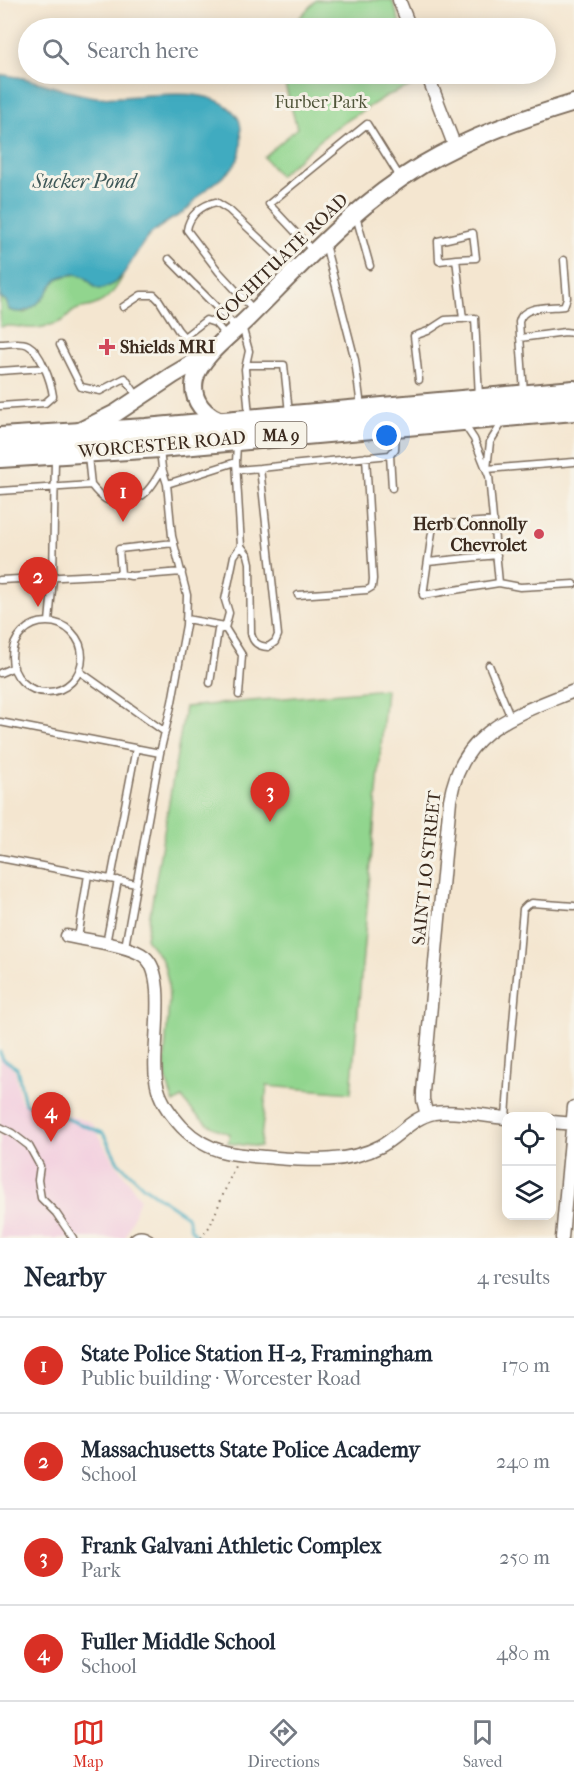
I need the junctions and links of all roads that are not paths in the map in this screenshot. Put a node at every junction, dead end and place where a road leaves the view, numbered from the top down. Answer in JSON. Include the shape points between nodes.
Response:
{"nodes":[{"id":1,"x":399,"y":0,"type":"edge"},
{"id":2,"x":406,"y":18,"type":"edge"},
{"id":3,"x":431,"y":84,"type":"edge"},
{"id":4,"x":574,"y":104,"type":"edge"},
{"id":5,"x":455,"y":147,"type":"junction"},
{"id":6,"x":401,"y":178,"type":"junction"},
{"id":7,"x":355,"y":213,"type":"junction"},
{"id":8,"x":319,"y":246,"type":"junction"},
{"id":9,"x":169,"y":259,"type":"dead end"},
{"id":10,"x":456,"y":260,"type":"junction"},
{"id":11,"x":564,"y":260,"type":"dead end"},
{"id":12,"x":370,"y":266,"type":"dead end"},
{"id":13,"x":294,"y":271,"type":"junction"},
{"id":14,"x":123,"y":307,"type":"dead end"},
{"id":15,"x":256,"y":311,"type":"junction"},
{"id":16,"x":463,"y":319,"type":"junction"},
{"id":17,"x":236,"y":331,"type":"junction"},
{"id":18,"x":574,"y":333,"type":"edge"},
{"id":19,"x":184,"y":337,"type":"junction"},
{"id":20,"x":520,"y":338,"type":"junction"},
{"id":21,"x":0,"y":344,"type":"edge"},
{"id":22,"x":60,"y":345,"type":"dead end"},
{"id":23,"x":213,"y":352,"type":"junction"},
{"id":24,"x":246,"y":365,"type":"junction"},
{"id":25,"x":44,"y":368,"type":"junction"},
{"id":26,"x":0,"y":371,"type":"edge"},
{"id":27,"x":419,"y":380,"type":"dead end"},
{"id":28,"x":524,"y":396,"type":"junction"},
{"id":29,"x":139,"y":398,"type":"junction"},
{"id":30,"x":480,"y":400,"type":"junction"},
{"id":31,"x":0,"y":405,"type":"edge"},
{"id":32,"x":571,"y":406,"type":"edge"},
{"id":33,"x":361,"y":410,"type":"junction"},
{"id":34,"x":507,"y":415,"type":"junction"},
{"id":35,"x":290,"y":416,"type":"junction"},
{"id":36,"x":460,"y":419,"type":"junction"},
{"id":37,"x":396,"y":425,"type":"junction"},
{"id":38,"x":237,"y":427,"type":"junction"},
{"id":39,"x":0,"y":439,"type":"edge"},
{"id":40,"x":61,"y":444,"type":"junction"},
{"id":41,"x":87,"y":452,"type":"junction"},
{"id":42,"x":390,"y":455,"type":"junction"},
{"id":43,"x":0,"y":456,"type":"edge"},
{"id":44,"x":161,"y":457,"type":"junction"},
{"id":45,"x":366,"y":457,"type":"junction"},
{"id":46,"x":574,"y":462,"type":"edge"},
{"id":47,"x":236,"y":466,"type":"junction"},
{"id":48,"x":260,"y":468,"type":"junction"},
{"id":49,"x":487,"y":469,"type":"junction"},
{"id":50,"x":167,"y":484,"type":"junction"},
{"id":51,"x":91,"y":485,"type":"junction"},
{"id":52,"x":55,"y":486,"type":"junction"},
{"id":53,"x":392,"y":488,"type":"dead end"},
{"id":54,"x":0,"y":491,"type":"edge"},
{"id":55,"x":494,"y":521,"type":"junction"},
{"id":56,"x":174,"y":543,"type":"junction"},
{"id":57,"x":241,"y":546,"type":"junction"},
{"id":58,"x":497,"y":555,"type":"junction"},
{"id":59,"x":428,"y":562,"type":"junction"},
{"id":60,"x":182,"y":572,"type":"junction"},
{"id":61,"x":121,"y":574,"type":"junction"},
{"id":62,"x":53,"y":578,"type":"junction"},
{"id":63,"x":0,"y":580,"type":"edge"},
{"id":64,"x":499,"y":583,"type":"junction"},
{"id":65,"x":574,"y":584,"type":"edge"},
{"id":66,"x":298,"y":595,"type":"dead end"},
{"id":67,"x":186,"y":619,"type":"junction"},
{"id":68,"x":49,"y":622,"type":"junction"},
{"id":69,"x":225,"y":627,"type":"junction"},
{"id":70,"x":489,"y":665,"type":"dead end"},
{"id":71,"x":14,"y":667,"type":"junction"},
{"id":72,"x":79,"y":671,"type":"junction"},
{"id":73,"x":0,"y":673,"type":"edge"},
{"id":74,"x":210,"y":683,"type":"dead end"},
{"id":75,"x":574,"y":691,"type":"edge"},
{"id":76,"x":239,"y":695,"type":"dead end"},
{"id":77,"x":511,"y":718,"type":"junction"},
{"id":78,"x":0,"y":722,"type":"edge"},
{"id":79,"x":165,"y":732,"type":"junction"},
{"id":80,"x":136,"y":748,"type":"junction"},
{"id":81,"x":160,"y":753,"type":"junction"},
{"id":82,"x":0,"y":858,"type":"edge"},
{"id":83,"x":87,"y":874,"type":"junction"},
{"id":84,"x":115,"y":880,"type":"junction"},
{"id":85,"x":136,"y":884,"type":"junction"},
{"id":86,"x":574,"y":906,"type":"edge"},
{"id":87,"x":72,"y":937,"type":"joint"},
{"id":88,"x":106,"y":944,"type":"junction"},
{"id":89,"x":125,"y":948,"type":"junction"},
{"id":90,"x":574,"y":1107,"type":"edge"},
{"id":91,"x":506,"y":1112,"type":"edge"},
{"id":92,"x":427,"y":1115,"type":"junction"},
{"id":93,"x":502,"y":1118,"type":"edge"},
{"id":94,"x":556,"y":1122,"type":"edge"},
{"id":95,"x":573,"y":1123,"type":"edge"},
{"id":96,"x":0,"y":1127,"type":"edge"},
{"id":97,"x":73,"y":1238,"type":"edge"},
{"id":98,"x":133,"y":1238,"type":"edge"},
{"id":99,"x":150,"y":1238,"type":"edge"},
{"id":100,"x":562,"y":1238,"type":"edge"}],
"edges":[{"from":1,"to":2,"type":"street"},
{"from":3,"to":5,"type":"street"},
{"from":4,"to":5,"type":"main road","name":"COCHITUATE ROAD","via":[[506,125]]},
{"from":5,"to":6,"type":"main road","name":"COCHITUATE ROAD"},
{"from":6,"to":7,"type":"main road","name":"COCHITUATE ROAD"},
{"from":6,"to":8,"type":"lane","via":[[367,124],[269,204]]},
{"from":7,"to":8,"type":"main road","name":"COCHITUATE ROAD"},
{"from":7,"to":12,"type":"lane"},
{"from":8,"to":13,"type":"main road","name":"COCHITUATE ROAD"},
{"from":8,"to":33,"type":"lane","via":[[355,360]]},
{"from":9,"to":17,"type":"lane"},
{"from":10,"to":10,"type":"lane","via":[[476,258],[473,233],[438,241],[439,261]]},
{"from":10,"to":16,"type":"lane"},
{"from":11,"to":20,"type":"lane","via":[[564,306],[526,311],[520,316]]},
{"from":13,"to":15,"type":"main road","name":"COCHITUATE ROAD"},
{"from":13,"to":15,"type":"lane","via":[[216,202],[204,205],[188,221],[187,230]]},
{"from":14,"to":19,"type":"lane","via":[[141,295],[153,295]]},
{"from":15,"to":17,"type":"main road","name":"COCHITUATE ROAD"},
{"from":16,"to":27,"type":"lane","via":[[445,320],[414,336]]},
{"from":16,"to":30,"type":"lane","via":[[475,318]]},
{"from":17,"to":19,"type":"lane","via":[[206,320]]},
{"from":17,"to":23,"type":"main road","name":"COCHITUATE ROAD"},
{"from":17,"to":24,"type":"lane","via":[[249,351]]},
{"from":18,"to":20,"type":"lane"},
{"from":19,"to":23,"type":"lane","via":[[195,350]]},
{"from":20,"to":28,"type":"lane"},
{"from":21,"to":25,"type":"lane","via":[[30,346]]},
{"from":22,"to":29,"type":"lane","via":[[81,387],[100,391],[124,378]]},
{"from":23,"to":29,"type":"main road","name":"COCHITUATE ROAD"},
{"from":23,"to":38,"type":"main road","name":"COCHITUATE ROAD","via":[[197,373],[195,398],[204,412]]},
{"from":24,"to":35,"type":"lane","via":[[284,365]]},
{"from":24,"to":38,"type":"lane"},
{"from":25,"to":26,"type":"lane"},
{"from":25,"to":31,"type":"lane","via":[[53,396],[45,403]]},
{"from":28,"to":30,"type":"highway","name":"WORCESTER ROAD","number":"MA 9"},
{"from":28,"to":32,"type":"highway","name":"WORCESTER ROAD","number":"MA 9"},
{"from":29,"to":40,"type":"main road","name":"COCHITUATE ROAD"},
{"from":30,"to":33,"type":"highway","name":"WORCESTER ROAD","number":"MA 9"},
{"from":32,"to":34,"type":"highway","name":"WORCESTER ROAD","number":"MA 9"},
{"from":33,"to":35,"type":"highway","name":"WORCESTER ROAD","number":"MA 9"},
{"from":34,"to":36,"type":"highway","name":"WORCESTER ROAD","number":"MA 9"},
{"from":34,"to":49,"type":"lane","via":[[490,442]]},
{"from":35,"to":38,"type":"highway","name":"WORCESTER ROAD","number":"MA 9"},
{"from":36,"to":37,"type":"highway","name":"WORCESTER ROAD","number":"MA 9"},
{"from":36,"to":49,"type":"lane"},
{"from":37,"to":38,"type":"highway","name":"WORCESTER ROAD","number":"MA 9"},
{"from":37,"to":42,"type":"lane","via":[[395,448]]},
{"from":38,"to":40,"type":"highway","name":"WORCESTER ROAD","number":"MA 9"},
{"from":38,"to":44,"type":"highway","name":"WORCESTER ROAD","number":"MA 9"},
{"from":38,"to":47,"type":"lane"},
{"from":39,"to":40,"type":"highway","name":"WORCESTER ROAD","number":"MA 9"},
{"from":40,"to":41,"type":"highway","name":"WORCESTER ROAD","number":"MA 9"},
{"from":40,"to":43,"type":"highway","name":"WORCESTER ROAD","number":"MA 9"},
{"from":40,"to":52,"type":"lane"},
{"from":41,"to":44,"type":"highway","name":"WORCESTER ROAD","number":"MA 9"},
{"from":41,"to":51,"type":"lane"},
{"from":42,"to":45,"type":"lane"},
{"from":42,"to":53,"type":"lane"},
{"from":44,"to":50,"type":"lane"},
{"from":44,"to":51,"type":"lane","via":[[148,492],[140,498],[115,503],[103,499]]},
{"from":45,"to":48,"type":"lane"},
{"from":45,"to":66,"type":"lane","via":[[372,587]]},
{"from":46,"to":49,"type":"lane"},
{"from":47,"to":48,"type":"lane"},
{"from":47,"to":50,"type":"lane"},
{"from":47,"to":57,"type":"lane"},
{"from":48,"to":57,"type":"lane","via":[[278,623],[278,635],[268,647],[252,640],[250,563]]},
{"from":49,"to":55,"type":"lane"},
{"from":50,"to":56,"type":"lane"},
{"from":51,"to":52,"type":"lane"},
{"from":52,"to":54,"type":"lane"},
{"from":52,"to":62,"type":"lane"},
{"from":55,"to":58,"type":"lane"},
{"from":55,"to":59,"type":"lane","via":[[433,525]]},
{"from":56,"to":60,"type":"lane"},
{"from":56,"to":61,"type":"lane","via":[[119,549]]},
{"from":57,"to":69,"type":"lane","via":[[234,556],[225,600],[229,613]]},
{"from":58,"to":59,"type":"lane"},
{"from":58,"to":64,"type":"lane"},
{"from":59,"to":64,"type":"lane","via":[[423,595]]},
{"from":60,"to":61,"type":"lane"},
{"from":60,"to":67,"type":"lane"},
{"from":61,"to":62,"type":"lane"},
{"from":62,"to":63,"type":"lane"},
{"from":62,"to":68,"type":"lane"},
{"from":64,"to":65,"type":"lane","via":[[520,587]]},
{"from":67,"to":69,"type":"lane"},
{"from":67,"to":79,"type":"lane"},
{"from":68,"to":71,"type":"lane","via":[[38,623],[20,635],[14,645]]},
{"from":68,"to":72,"type":"lane","via":[[70,631],[77,639],[82,661]]},
{"from":69,"to":74,"type":"lane","via":[[218,630]]},
{"from":69,"to":76,"type":"lane","via":[[242,655]]},
{"from":70,"to":77,"type":"lane"},
{"from":71,"to":72,"type":"lane","via":[[28,686],[51,692],[72,681]]},
{"from":71,"to":73,"type":"lane"},
{"from":72,"to":79,"type":"lane"},
{"from":75,"to":77,"type":"street","name":"SAINT LO STREET"},
{"from":77,"to":92,"type":"street","name":"SAINT LO STREET","via":[[486,733],[468,752],[452,787],[423,1092]]},
{"from":78,"to":80,"type":"lane"},
{"from":79,"to":81,"type":"lane"},
{"from":80,"to":81,"type":"lane"},
{"from":80,"to":84,"type":"lane"},
{"from":81,"to":85,"type":"lane"},
{"from":82,"to":83,"type":"lane"},
{"from":83,"to":84,"type":"lane"},
{"from":83,"to":87,"type":"lane"},
{"from":84,"to":85,"type":"lane"},
{"from":84,"to":88,"type":"lane"},
{"from":85,"to":89,"type":"lane"},
{"from":86,"to":91,"type":"lane","via":[[532,903],[524,909]]},
{"from":87,"to":88,"type":"street"},
{"from":88,"to":89,"type":"street"},
{"from":89,"to":92,"type":"street","via":[[146,957],[154,970],[155,1078],[162,1099],[196,1138],[215,1149],[314,1160],[357,1155],[382,1145]]},
{"from":90,"to":95,"type":"street"},
{"from":92,"to":93,"type":"street","via":[[444,1112]]},
{"from":94,"to":95,"type":"street"},
{"from":95,"to":100,"type":"street"},
{"from":96,"to":97,"type":"lane","via":[[29,1146],[40,1166],[41,1198]]},
{"from":98,"to":99,"type":"lane","via":[[142,1234]]}]}
